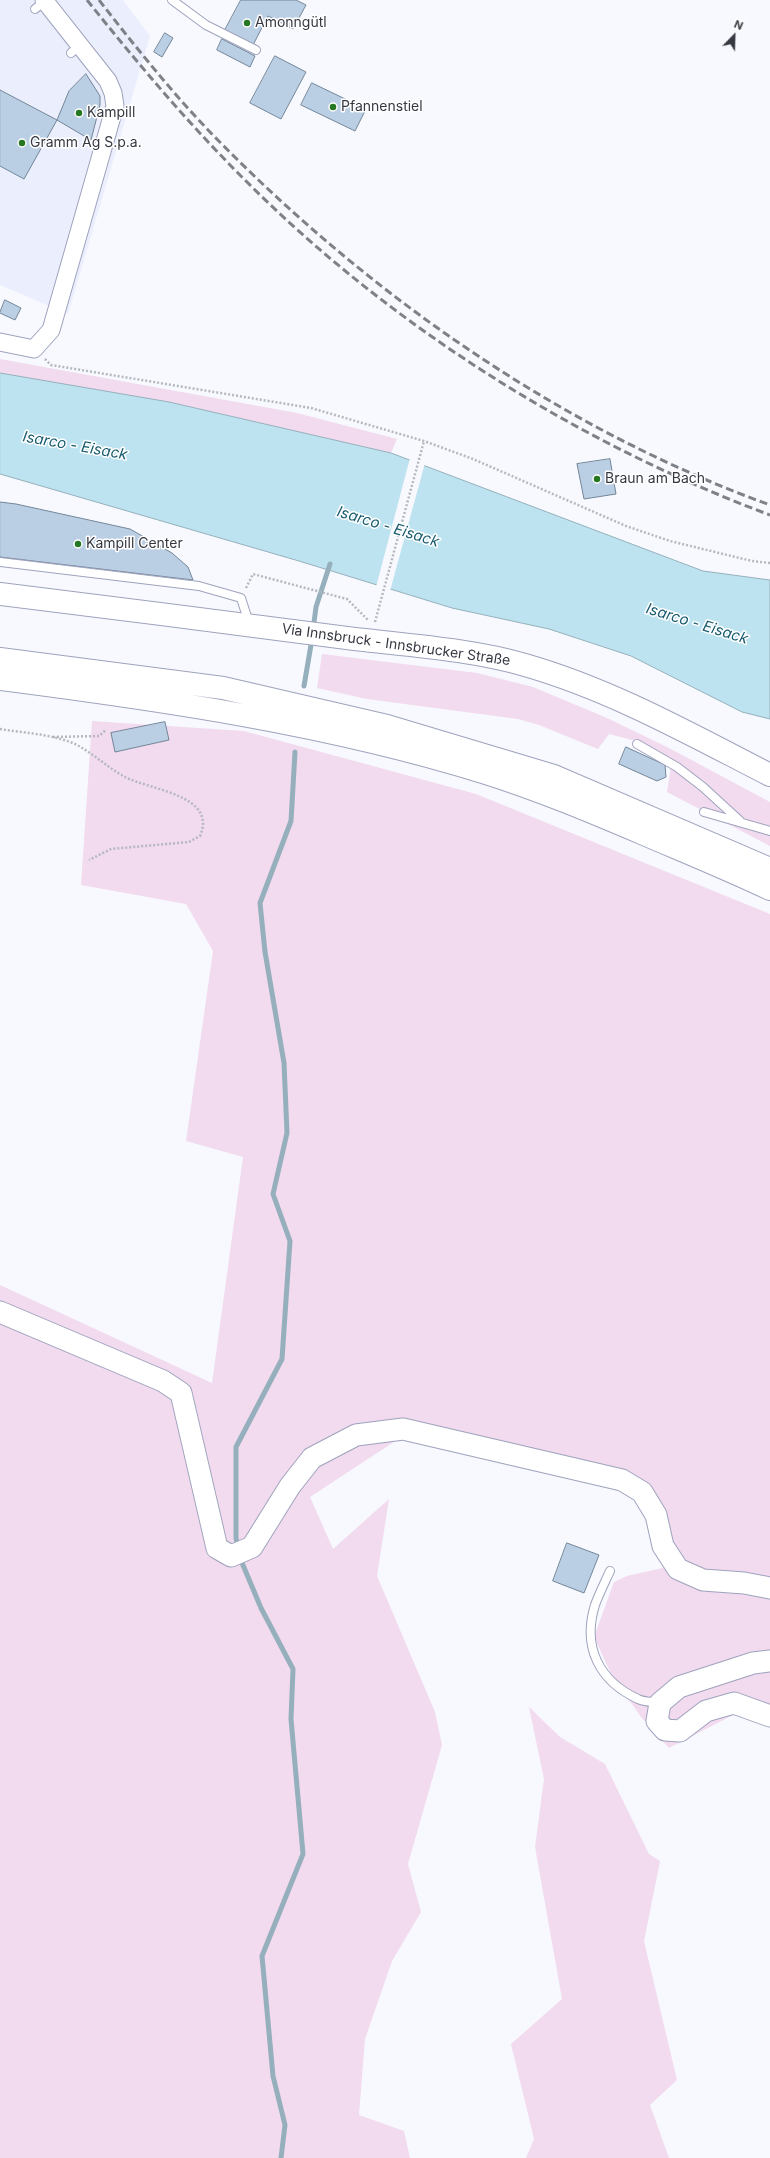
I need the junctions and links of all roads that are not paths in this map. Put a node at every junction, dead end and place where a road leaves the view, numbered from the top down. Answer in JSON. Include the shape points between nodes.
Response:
{"nodes":[{"id":1,"x":172,"y":0,"type":"edge"},
{"id":2,"x":41,"y":3,"type":"edge"},
{"id":3,"x":256,"y":50,"type":"dead end"},
{"id":4,"x":0,"y":342,"type":"edge"},
{"id":5,"x":0,"y":562,"type":"edge"},
{"id":6,"x":0,"y":594,"type":"edge"},
{"id":7,"x":250,"y":625,"type":"junction"},
{"id":8,"x":0,"y":659,"type":"edge"},
{"id":9,"x":0,"y":679,"type":"edge"},
{"id":10,"x":637,"y":744,"type":"dead end"},
{"id":11,"x":770,"y":775,"type":"edge"},
{"id":12,"x":704,"y":812,"type":"dead end"},
{"id":13,"x":740,"y":821,"type":"junction"},
{"id":14,"x":770,"y":831,"type":"edge"},
{"id":15,"x":770,"y":869,"type":"edge"},
{"id":16,"x":770,"y":889,"type":"edge"},
{"id":17,"x":0,"y":1312,"type":"edge"},
{"id":18,"x":610,"y":1571,"type":"dead end"},
{"id":19,"x":770,"y":1588,"type":"edge"},
{"id":20,"x":770,"y":1661,"type":"edge"},
{"id":21,"x":660,"y":1703,"type":"junction"},
{"id":22,"x":770,"y":1716,"type":"edge"}],
"edges":[{"from":1,"to":3,"type":"lane","via":[[206,25]]},
{"from":2,"to":4,"type":"street","via":[[75,49],[108,81],[115,106],[51,330],[34,348]]},
{"from":5,"to":7,"type":"lane","via":[[199,586],[241,598]]},
{"from":6,"to":7,"type":"main road","name":"Via Innsbruck - Innsbrucker Straße"},
{"from":7,"to":11,"type":"main road","name":"Via Innsbruck - Innsbrucker Straße","via":[[469,654],[524,664],[583,684],[639,708]]},
{"from":8,"to":15,"type":"main road","via":[[223,688],[387,726],[554,776]]},
{"from":9,"to":16,"type":"main road","via":[[221,710],[353,737],[420,754],[552,795]]},
{"from":10,"to":13,"type":"lane","via":[[677,767]]},
{"from":12,"to":13,"type":"lane"},
{"from":13,"to":14,"type":"lane"},
{"from":17,"to":19,"type":"street","via":[[163,1381],[181,1393],[217,1548],[231,1556],[252,1547],[290,1486],[312,1458],[356,1435],[403,1429],[622,1480],[642,1492],[656,1515],[663,1546],[678,1569],[703,1580]]},
{"from":18,"to":21,"type":"lane","via":[[595,1606],[590,1637],[596,1662],[611,1681],[639,1700]]},
{"from":20,"to":21,"type":"street","via":[[753,1663],[679,1687]]},
{"from":21,"to":22,"type":"street","via":[[657,1721],[665,1730],[680,1731],[706,1711],[734,1703]]}]}
